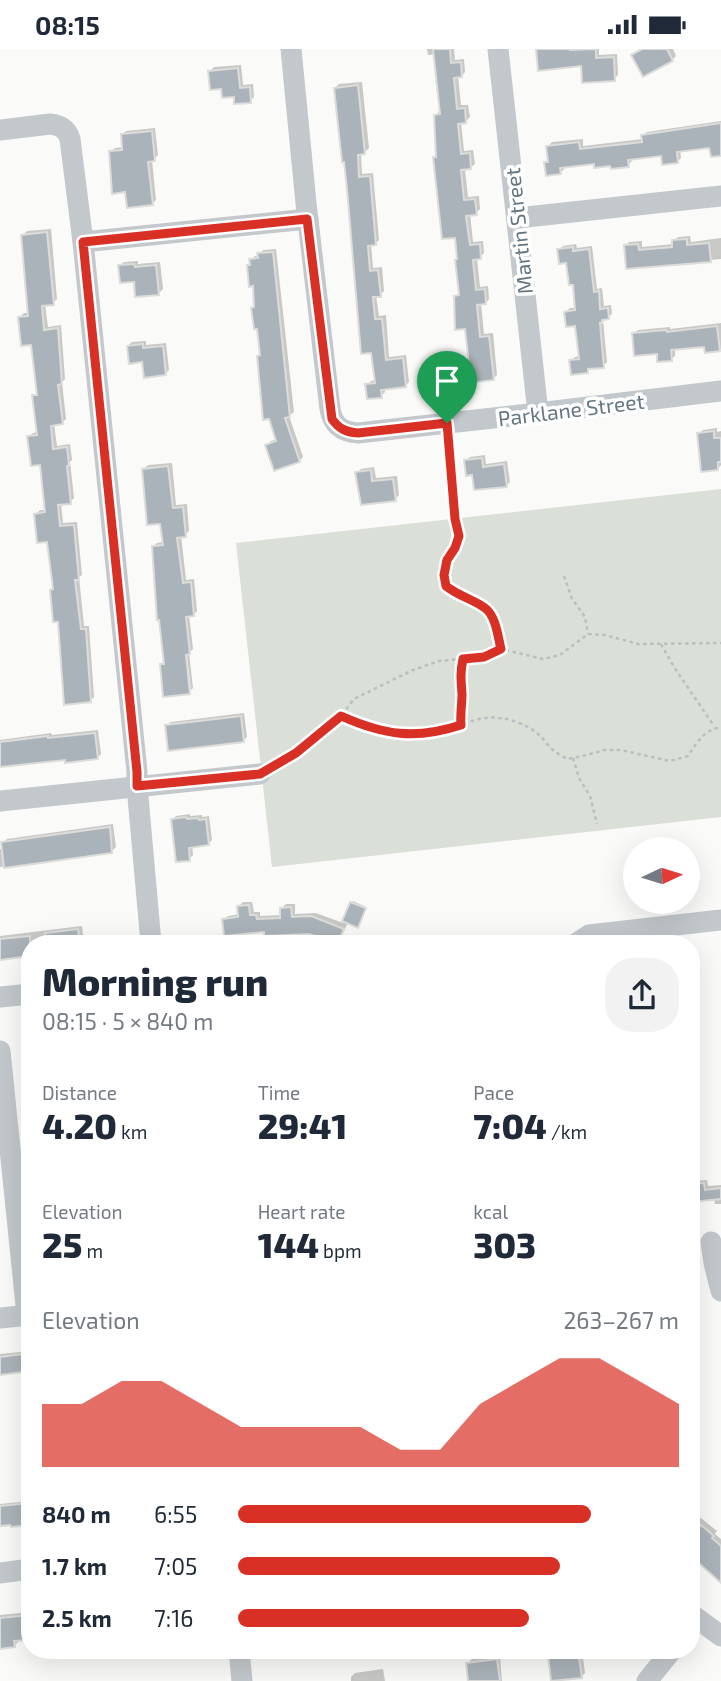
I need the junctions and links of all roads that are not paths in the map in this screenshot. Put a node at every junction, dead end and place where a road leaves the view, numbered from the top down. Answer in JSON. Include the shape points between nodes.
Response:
{"nodes":[{"id":1,"x":291,"y":49,"type":"edge"},
{"id":2,"x":498,"y":49,"type":"edge"},
{"id":3,"x":0,"y":130,"type":"edge"},
{"id":4,"x":721,"y":196,"type":"edge"},
{"id":5,"x":517,"y":218,"type":"junction"},
{"id":6,"x":307,"y":219,"type":"junction"},
{"id":7,"x":83,"y":242,"type":"junction"},
{"id":8,"x":721,"y":391,"type":"edge"},
{"id":9,"x":538,"y":413,"type":"junction"},
{"id":10,"x":260,"y":774,"type":"road end"},
{"id":11,"x":137,"y":786,"type":"junction"},
{"id":12,"x":0,"y":801,"type":"edge"},
{"id":13,"x":721,"y":920,"type":"edge"},
{"id":14,"x":149,"y":935,"type":"edge"},
{"id":15,"x":589,"y":935,"type":"edge"},
{"id":16,"x":21,"y":995,"type":"edge"},
{"id":17,"x":0,"y":997,"type":"edge"},
{"id":18,"x":0,"y":1051,"type":"edge"},
{"id":19,"x":21,"y":1242,"type":"edge"},
{"id":20,"x":708,"y":1242,"type":"edge"},
{"id":21,"x":721,"y":1291,"type":"edge"},
{"id":22,"x":21,"y":1316,"type":"edge"},
{"id":23,"x":0,"y":1318,"type":"edge"},
{"id":24,"x":21,"y":1571,"type":"edge"},
{"id":25,"x":0,"y":1573,"type":"edge"},
{"id":26,"x":700,"y":1624,"type":"edge"},
{"id":27,"x":721,"y":1636,"type":"edge"},
{"id":28,"x":240,"y":1659,"type":"edge"},
{"id":29,"x":665,"y":1659,"type":"edge"},
{"id":30,"x":242,"y":1681,"type":"edge"},
{"id":31,"x":647,"y":1681,"type":"edge"}],
"edges":[{"from":1,"to":6,"type":"street"},
{"from":2,"to":5,"type":"street","name":"Martin Street"},
{"from":3,"to":7,"type":"street","via":[[50,124],[64,128],[70,139]]},
{"from":4,"to":5,"type":"street"},
{"from":5,"to":9,"type":"street","name":"Martin Street"},
{"from":6,"to":7,"type":"street"},
{"from":6,"to":9,"type":"street","name":"Parklane Street","via":[[330,409],[338,427],[358,433]]},
{"from":7,"to":11,"type":"street"},
{"from":8,"to":9,"type":"street","name":"Parklane Street"},
{"from":10,"to":11,"type":"street"},
{"from":11,"to":12,"type":"street"},
{"from":11,"to":14,"type":"street"},
{"from":13,"to":15,"type":"street"},
{"from":16,"to":17,"type":"street"},
{"from":18,"to":19,"type":"street"},
{"from":20,"to":21,"type":"street"},
{"from":22,"to":23,"type":"street"},
{"from":24,"to":25,"type":"street"},
{"from":26,"to":27,"type":"street"},
{"from":28,"to":30,"type":"street"},
{"from":29,"to":31,"type":"street"}]}
